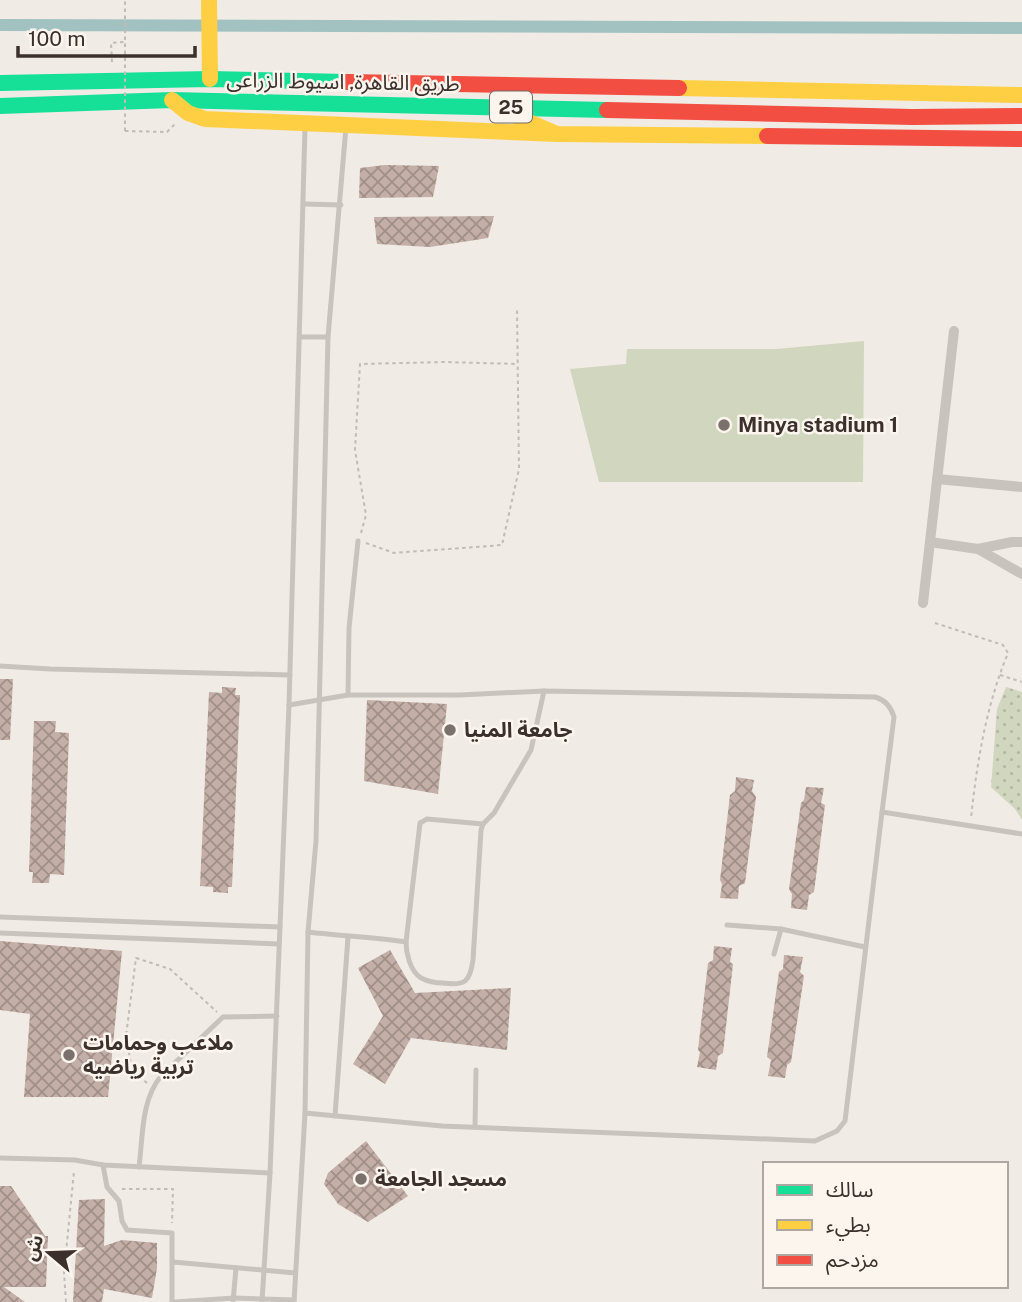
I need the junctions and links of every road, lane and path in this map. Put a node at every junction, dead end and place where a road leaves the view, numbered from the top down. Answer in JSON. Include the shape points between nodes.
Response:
{"nodes":[{"id":1,"x":125,"y":0,"type":"edge"},
{"id":2,"x":209,"y":0,"type":"edge"},
{"id":3,"x":125,"y":42,"type":"junction"},
{"id":4,"x":113,"y":63,"type":"dead end"},
{"id":5,"x":210,"y":79,"type":"junction"},
{"id":6,"x":0,"y":83,"type":"edge"},
{"id":7,"x":914,"y":93,"type":"junction"},
{"id":8,"x":1022,"y":95,"type":"edge"},
{"id":9,"x":172,"y":100,"type":"junction"},
{"id":10,"x":0,"y":106,"type":"edge"},
{"id":11,"x":495,"y":107,"type":"junction"},
{"id":12,"x":1022,"y":116,"type":"edge"},
{"id":13,"x":912,"y":117,"type":"junction"},
{"id":14,"x":305,"y":124,"type":"junction"},
{"id":15,"x":346,"y":126,"type":"junction"},
{"id":16,"x":167,"y":132,"type":"dead end"},
{"id":17,"x":557,"y":134,"type":"junction"},
{"id":18,"x":910,"y":137,"type":"junction"},
{"id":19,"x":1022,"y":139,"type":"edge"},
{"id":20,"x":305,"y":204,"type":"junction"},
{"id":21,"x":341,"y":205,"type":"junction"},
{"id":22,"x":517,"y":308,"type":"dead end"},
{"id":23,"x":954,"y":331,"type":"dead end"},
{"id":24,"x":300,"y":337,"type":"junction"},
{"id":25,"x":328,"y":337,"type":"junction"},
{"id":26,"x":518,"y":364,"type":"junction"},
{"id":27,"x":937,"y":479,"type":"junction"},
{"id":28,"x":1022,"y":487,"type":"edge"},
{"id":29,"x":358,"y":541,"type":"junction"},
{"id":30,"x":930,"y":542,"type":"junction"},
{"id":31,"x":1022,"y":542,"type":"edge"},
{"id":32,"x":978,"y":549,"type":"junction"},
{"id":33,"x":1022,"y":574,"type":"edge"},
{"id":34,"x":923,"y":603,"type":"dead end"},
{"id":35,"x":935,"y":623,"type":"dead end"},
{"id":36,"x":0,"y":666,"type":"edge"},
{"id":37,"x":290,"y":675,"type":"junction"},
{"id":38,"x":999,"y":675,"type":"junction"},
{"id":39,"x":1022,"y":682,"type":"edge"},
{"id":40,"x":544,"y":691,"type":"junction"},
{"id":41,"x":348,"y":695,"type":"junction"},
{"id":42,"x":318,"y":700,"type":"junction"},
{"id":43,"x":289,"y":705,"type":"junction"},
{"id":44,"x":882,"y":812,"type":"junction"},
{"id":45,"x":483,"y":824,"type":"junction"},
{"id":46,"x":970,"y":827,"type":"junction"},
{"id":47,"x":1022,"y":834,"type":"edge"},
{"id":48,"x":1,"y":917,"type":"edge"},
{"id":49,"x":137,"y":922,"type":"junction"},
{"id":50,"x":727,"y":925,"type":"dead end"},
{"id":51,"x":280,"y":927,"type":"junction"},
{"id":52,"x":781,"y":929,"type":"junction"},
{"id":53,"x":308,"y":932,"type":"junction"},
{"id":54,"x":0,"y":933,"type":"edge"},
{"id":55,"x":348,"y":937,"type":"junction"},
{"id":56,"x":137,"y":938,"type":"junction"},
{"id":57,"x":406,"y":942,"type":"junction"},
{"id":58,"x":279,"y":944,"type":"junction"},
{"id":59,"x":865,"y":947,"type":"junction"},
{"id":60,"x":774,"y":954,"type":"dead end"},
{"id":61,"x":277,"y":1016,"type":"junction"},
{"id":62,"x":223,"y":1017,"type":"junction"},
{"id":63,"x":476,"y":1070,"type":"dead end"},
{"id":64,"x":152,"y":1087,"type":"junction"},
{"id":65,"x":305,"y":1113,"type":"junction"},
{"id":66,"x":335,"y":1116,"type":"junction"},
{"id":67,"x":475,"y":1127,"type":"junction"},
{"id":68,"x":0,"y":1158,"type":"edge"},
{"id":69,"x":75,"y":1160,"type":"junction"},
{"id":70,"x":103,"y":1165,"type":"junction"},
{"id":71,"x":139,"y":1167,"type":"junction"},
{"id":72,"x":270,"y":1173,"type":"junction"},
{"id":73,"x":118,"y":1189,"type":"dead end"},
{"id":74,"x":172,"y":1233,"type":"junction"},
{"id":75,"x":173,"y":1262,"type":"junction"},
{"id":76,"x":236,"y":1268,"type":"junction"},
{"id":77,"x":264,"y":1271,"type":"junction"},
{"id":78,"x":295,"y":1273,"type":"junction"},
{"id":79,"x":234,"y":1300,"type":"edge"},
{"id":80,"x":262,"y":1300,"type":"edge"},
{"id":81,"x":294,"y":1301,"type":"edge"},
{"id":82,"x":66,"y":1302,"type":"edge"},
{"id":83,"x":174,"y":1302,"type":"edge"}],
"edges":[{"from":1,"to":3,"type":"path","bridge":true},
{"from":2,"to":5,"type":"main road"},
{"from":3,"to":4,"type":"path","via":[[111,43]]},
{"from":3,"to":16,"type":"path","bridge":true,"via":[[125,131]]},
{"from":5,"to":6,"type":"main road","name":"طريق القاهرة, اسيوط الزراعى","number":"25"},
{"from":5,"to":7,"type":"main road","name":"طريق القاهرة, اسيوط الزراعى","number":"25"},
{"from":7,"to":8,"type":"main road","name":"طريق القاهرة, اسيوط الزراعى","number":"25"},
{"from":7,"to":13,"type":"main road"},
{"from":9,"to":10,"type":"main road","name":"طريق القاهرة, اسيوط الزراعى","number":"25"},
{"from":9,"to":11,"type":"main road","name":"طريق القاهرة, اسيوط الزراعى","number":"25"},
{"from":9,"to":14,"type":"main road","name":"طريق القاهرة, اسيوط الزراعى","via":[[188,113],[205,118]]},
{"from":11,"to":13,"type":"main road","name":"طريق القاهرة, اسيوط الزراعى","number":"25"},
{"from":11,"to":17,"type":"main road"},
{"from":12,"to":13,"type":"main road","name":"طريق القاهرة, اسيوط الزراعى","number":"25"},
{"from":13,"to":18,"type":"main road"},
{"from":14,"to":15,"type":"main road","name":"طريق القاهرة, اسيوط الزراعى"},
{"from":14,"to":20,"type":"lane"},
{"from":15,"to":17,"type":"main road","name":"طريق القاهرة, اسيوط الزراعى"},
{"from":15,"to":21,"type":"lane"},
{"from":17,"to":18,"type":"main road","name":"طريق القاهرة, اسيوط الزراعى"},
{"from":18,"to":19,"type":"main road","name":"طريق القاهرة, اسيوط الزراعى"},
{"from":20,"to":21,"type":"lane"},
{"from":20,"to":24,"type":"lane"},
{"from":21,"to":25,"type":"lane"},
{"from":22,"to":26,"type":"path"},
{"from":23,"to":27,"type":"street"},
{"from":24,"to":25,"type":"lane"},
{"from":24,"to":37,"type":"lane"},
{"from":25,"to":42,"type":"lane"},
{"from":26,"to":29,"type":"path","via":[[519,469],[502,545],[394,553]]},
{"from":26,"to":29,"type":"path","via":[[360,364],[355,450],[366,515]]},
{"from":27,"to":28,"type":"street"},
{"from":27,"to":30,"type":"street"},
{"from":29,"to":41,"type":"lane"},
{"from":30,"to":32,"type":"street"},
{"from":30,"to":34,"type":"street"},
{"from":31,"to":32,"type":"street"},
{"from":32,"to":33,"type":"street"},
{"from":35,"to":38,"type":"path","via":[[1003,645],[1008,653]]},
{"from":36,"to":37,"type":"lane"},
{"from":37,"to":43,"type":"lane"},
{"from":38,"to":39,"type":"path"},
{"from":38,"to":46,"type":"path","via":[[978,757]]},
{"from":40,"to":41,"type":"lane"},
{"from":40,"to":44,"type":"lane","via":[[879,698],[894,717]]},
{"from":40,"to":45,"type":"lane","via":[[531,750]]},
{"from":41,"to":42,"type":"lane"},
{"from":42,"to":43,"type":"lane"},
{"from":42,"to":53,"type":"lane","via":[[316,841]]},
{"from":43,"to":51,"type":"lane"},
{"from":44,"to":46,"type":"lane"},
{"from":44,"to":59,"type":"lane"},
{"from":45,"to":57,"type":"lane","via":[[420,822]]},
{"from":45,"to":57,"type":"lane","via":[[468,980],[450,984],[420,978],[406,953]]},
{"from":46,"to":47,"type":"lane"},
{"from":48,"to":49,"type":"lane"},
{"from":48,"to":54,"type":"lane"},
{"from":49,"to":51,"type":"lane"},
{"from":49,"to":56,"type":"lane"},
{"from":50,"to":52,"type":"lane"},
{"from":51,"to":58,"type":"lane"},
{"from":52,"to":59,"type":"lane"},
{"from":52,"to":60,"type":"lane"},
{"from":53,"to":55,"type":"lane"},
{"from":53,"to":65,"type":"lane"},
{"from":54,"to":56,"type":"lane"},
{"from":55,"to":57,"type":"lane"},
{"from":55,"to":66,"type":"lane"},
{"from":56,"to":58,"type":"lane"},
{"from":58,"to":61,"type":"lane"},
{"from":59,"to":67,"type":"lane","via":[[845,1121],[837,1132],[815,1141]]},
{"from":61,"to":62,"type":"lane"},
{"from":61,"to":72,"type":"lane"},
{"from":62,"to":64,"type":"lane"},
{"from":62,"to":64,"type":"path","via":[[170,969],[135,958],[126,1036],[132,1070]]},
{"from":63,"to":67,"type":"lane"},
{"from":64,"to":71,"type":"lane"},
{"from":65,"to":66,"type":"lane"},
{"from":65,"to":78,"type":"lane"},
{"from":66,"to":67,"type":"lane"},
{"from":68,"to":69,"type":"lane"},
{"from":69,"to":70,"type":"lane"},
{"from":69,"to":82,"type":"path"},
{"from":70,"to":71,"type":"lane"},
{"from":70,"to":74,"type":"lane","via":[[107,1187],[119,1201],[127,1230]]},
{"from":71,"to":72,"type":"lane"},
{"from":72,"to":77,"type":"lane"},
{"from":73,"to":74,"type":"path","via":[[173,1189]]},
{"from":74,"to":75,"type":"lane"},
{"from":75,"to":76,"type":"lane"},
{"from":75,"to":83,"type":"lane"},
{"from":76,"to":77,"type":"lane"},
{"from":76,"to":79,"type":"lane"},
{"from":77,"to":78,"type":"lane"},
{"from":77,"to":80,"type":"lane"},
{"from":78,"to":81,"type":"lane"},
{"from":79,"to":80,"type":"lane"},
{"from":79,"to":83,"type":"lane"},
{"from":80,"to":81,"type":"lane"}]}
